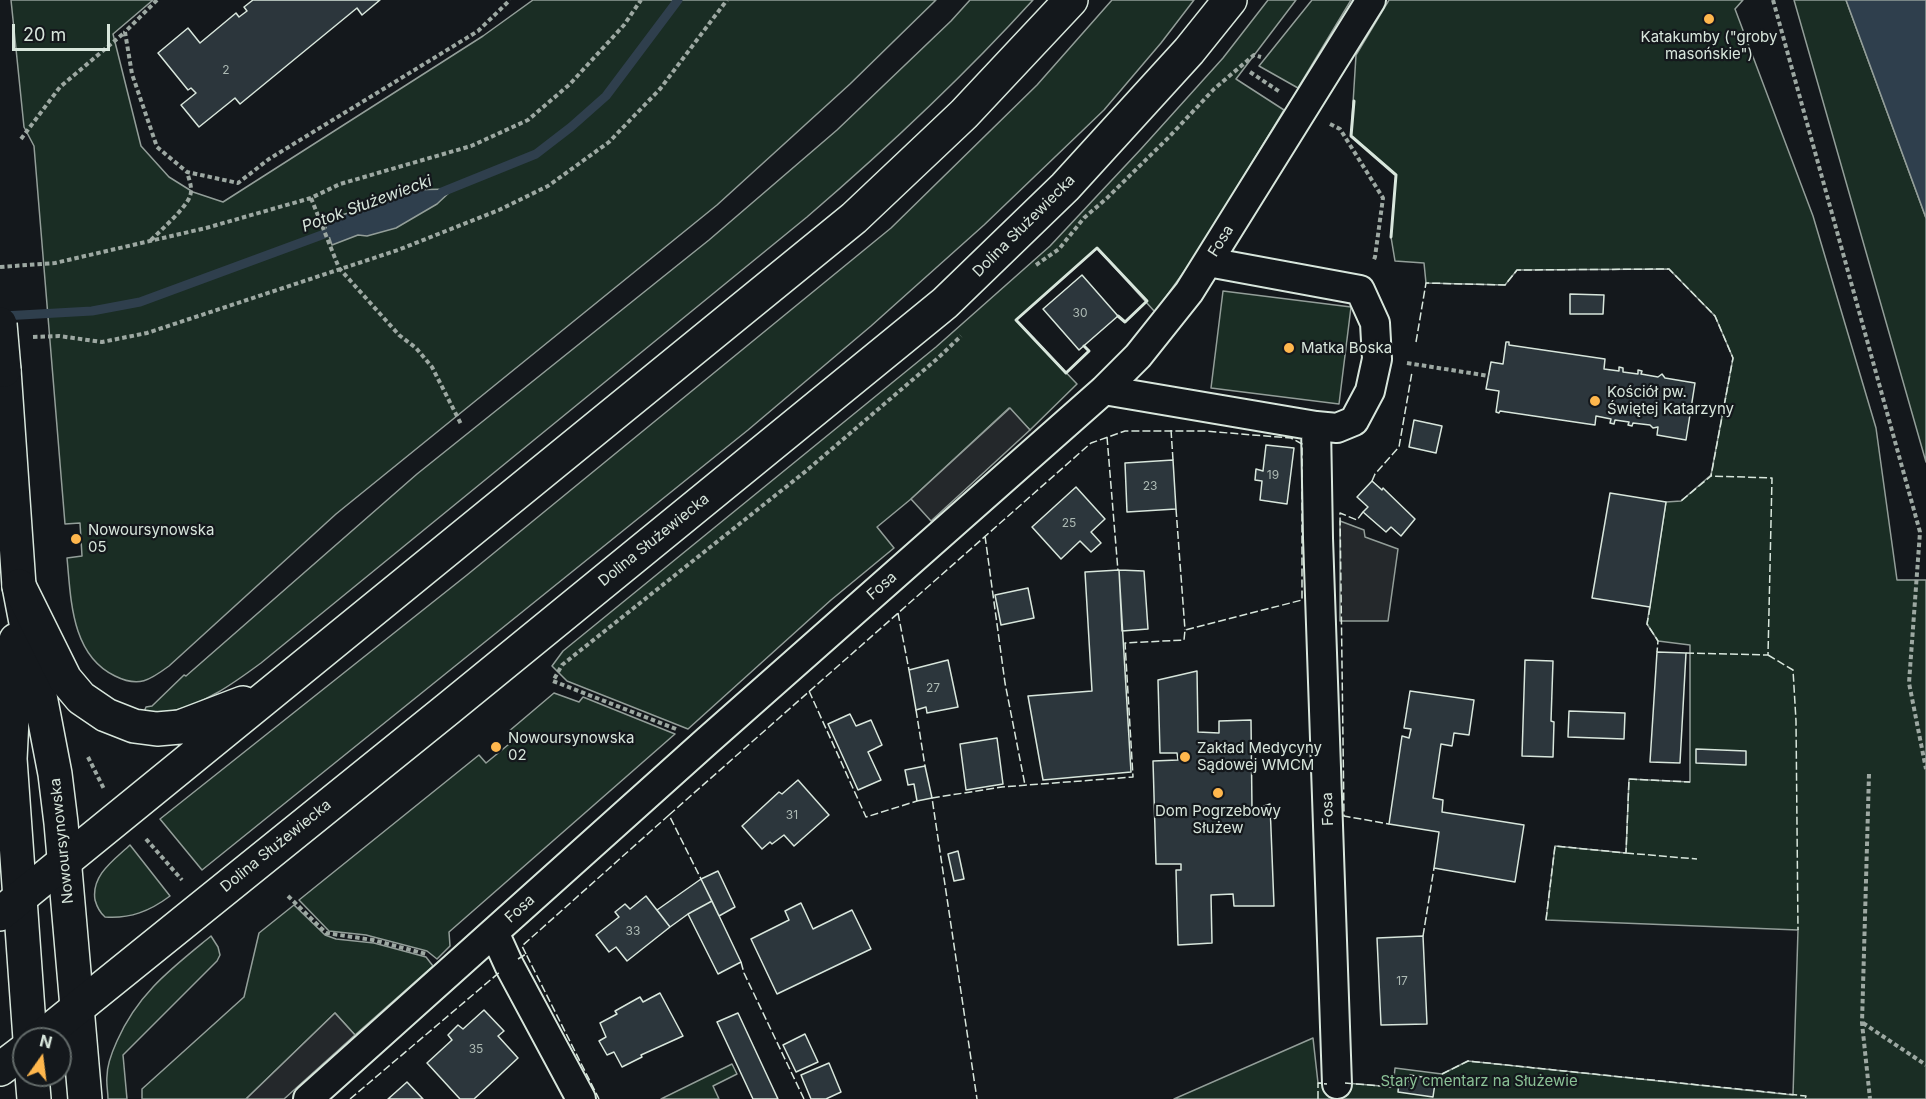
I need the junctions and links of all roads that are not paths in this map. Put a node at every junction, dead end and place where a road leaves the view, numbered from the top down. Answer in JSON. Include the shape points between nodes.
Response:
{"nodes":[{"id":1,"x":1071,"y":0,"type":"edge"},
{"id":2,"x":1230,"y":0,"type":"edge"},
{"id":3,"x":1371,"y":0,"type":"edge"},
{"id":4,"x":1208,"y":262,"type":"junction"},
{"id":5,"x":0,"y":324,"type":"edge"},
{"id":6,"x":1104,"y":390,"type":"junction"},
{"id":7,"x":1316,"y":426,"type":"junction"},
{"id":8,"x":19,"y":586,"type":"junction"},
{"id":9,"x":273,"y":691,"type":"junction"},
{"id":10,"x":65,"y":860,"type":"junction"},
{"id":11,"x":10,"y":906,"type":"edge"},
{"id":12,"x":494,"y":932,"type":"junction"},
{"id":13,"x":78,"y":1008,"type":"junction"},
{"id":14,"x":28,"y":1027,"type":"edge"},
{"id":15,"x":54,"y":1027,"type":"edge"},
{"id":16,"x":12,"y":1060,"type":"edge"},
{"id":17,"x":0,"y":1070,"type":"edge"},
{"id":18,"x":1337,"y":1084,"type":"dead end"},
{"id":19,"x":85,"y":1099,"type":"edge"},
{"id":20,"x":308,"y":1099,"type":"edge"},
{"id":21,"x":581,"y":1099,"type":"edge"}],
"edges":[{"from":1,"to":9,"type":"main road","via":[[964,114],[854,218]]},
{"from":2,"to":13,"type":"main road","name":"Dolina Służewiecka","via":[[1065,187],[945,303]]},
{"from":3,"to":4,"type":"street","name":"Fosa"},
{"from":4,"to":6,"type":"street","name":"Fosa","via":[[1167,321]]},
{"from":4,"to":7,"type":"street","via":[[1360,290],[1375,323],[1377,359],[1370,391],[1354,421],[1337,428]]},
{"from":5,"to":8,"type":"main road","name":"Nowoursynowska","bridge":true},
{"from":6,"to":7,"type":"street"},
{"from":6,"to":12,"type":"street","name":"Fosa"},
{"from":7,"to":18,"type":"street","name":"Fosa"},
{"from":8,"to":9,"type":"main road","via":[[65,679],[94,708],[126,724],[157,729],[180,727]]},
{"from":8,"to":10,"type":"main road","name":"Nowoursynowska","via":[[55,774]]},
{"from":8,"to":11,"type":"main road","name":"Nowoursynowska","via":[[10,759]]},
{"from":9,"to":10,"type":"main road"},
{"from":10,"to":11,"type":"main road"},
{"from":10,"to":13,"type":"main road","name":"Nowoursynowska"},
{"from":11,"to":14,"type":"main road","name":"Nowoursynowska"},
{"from":12,"to":20,"type":"street","name":"Fosa"},
{"from":12,"to":21,"type":"street"},
{"from":13,"to":15,"type":"main road","name":"Dolina Służewiecka"},
{"from":13,"to":19,"type":"main road","name":"Nowoursynowska"},
{"from":16,"to":17,"type":"main road"}]}
